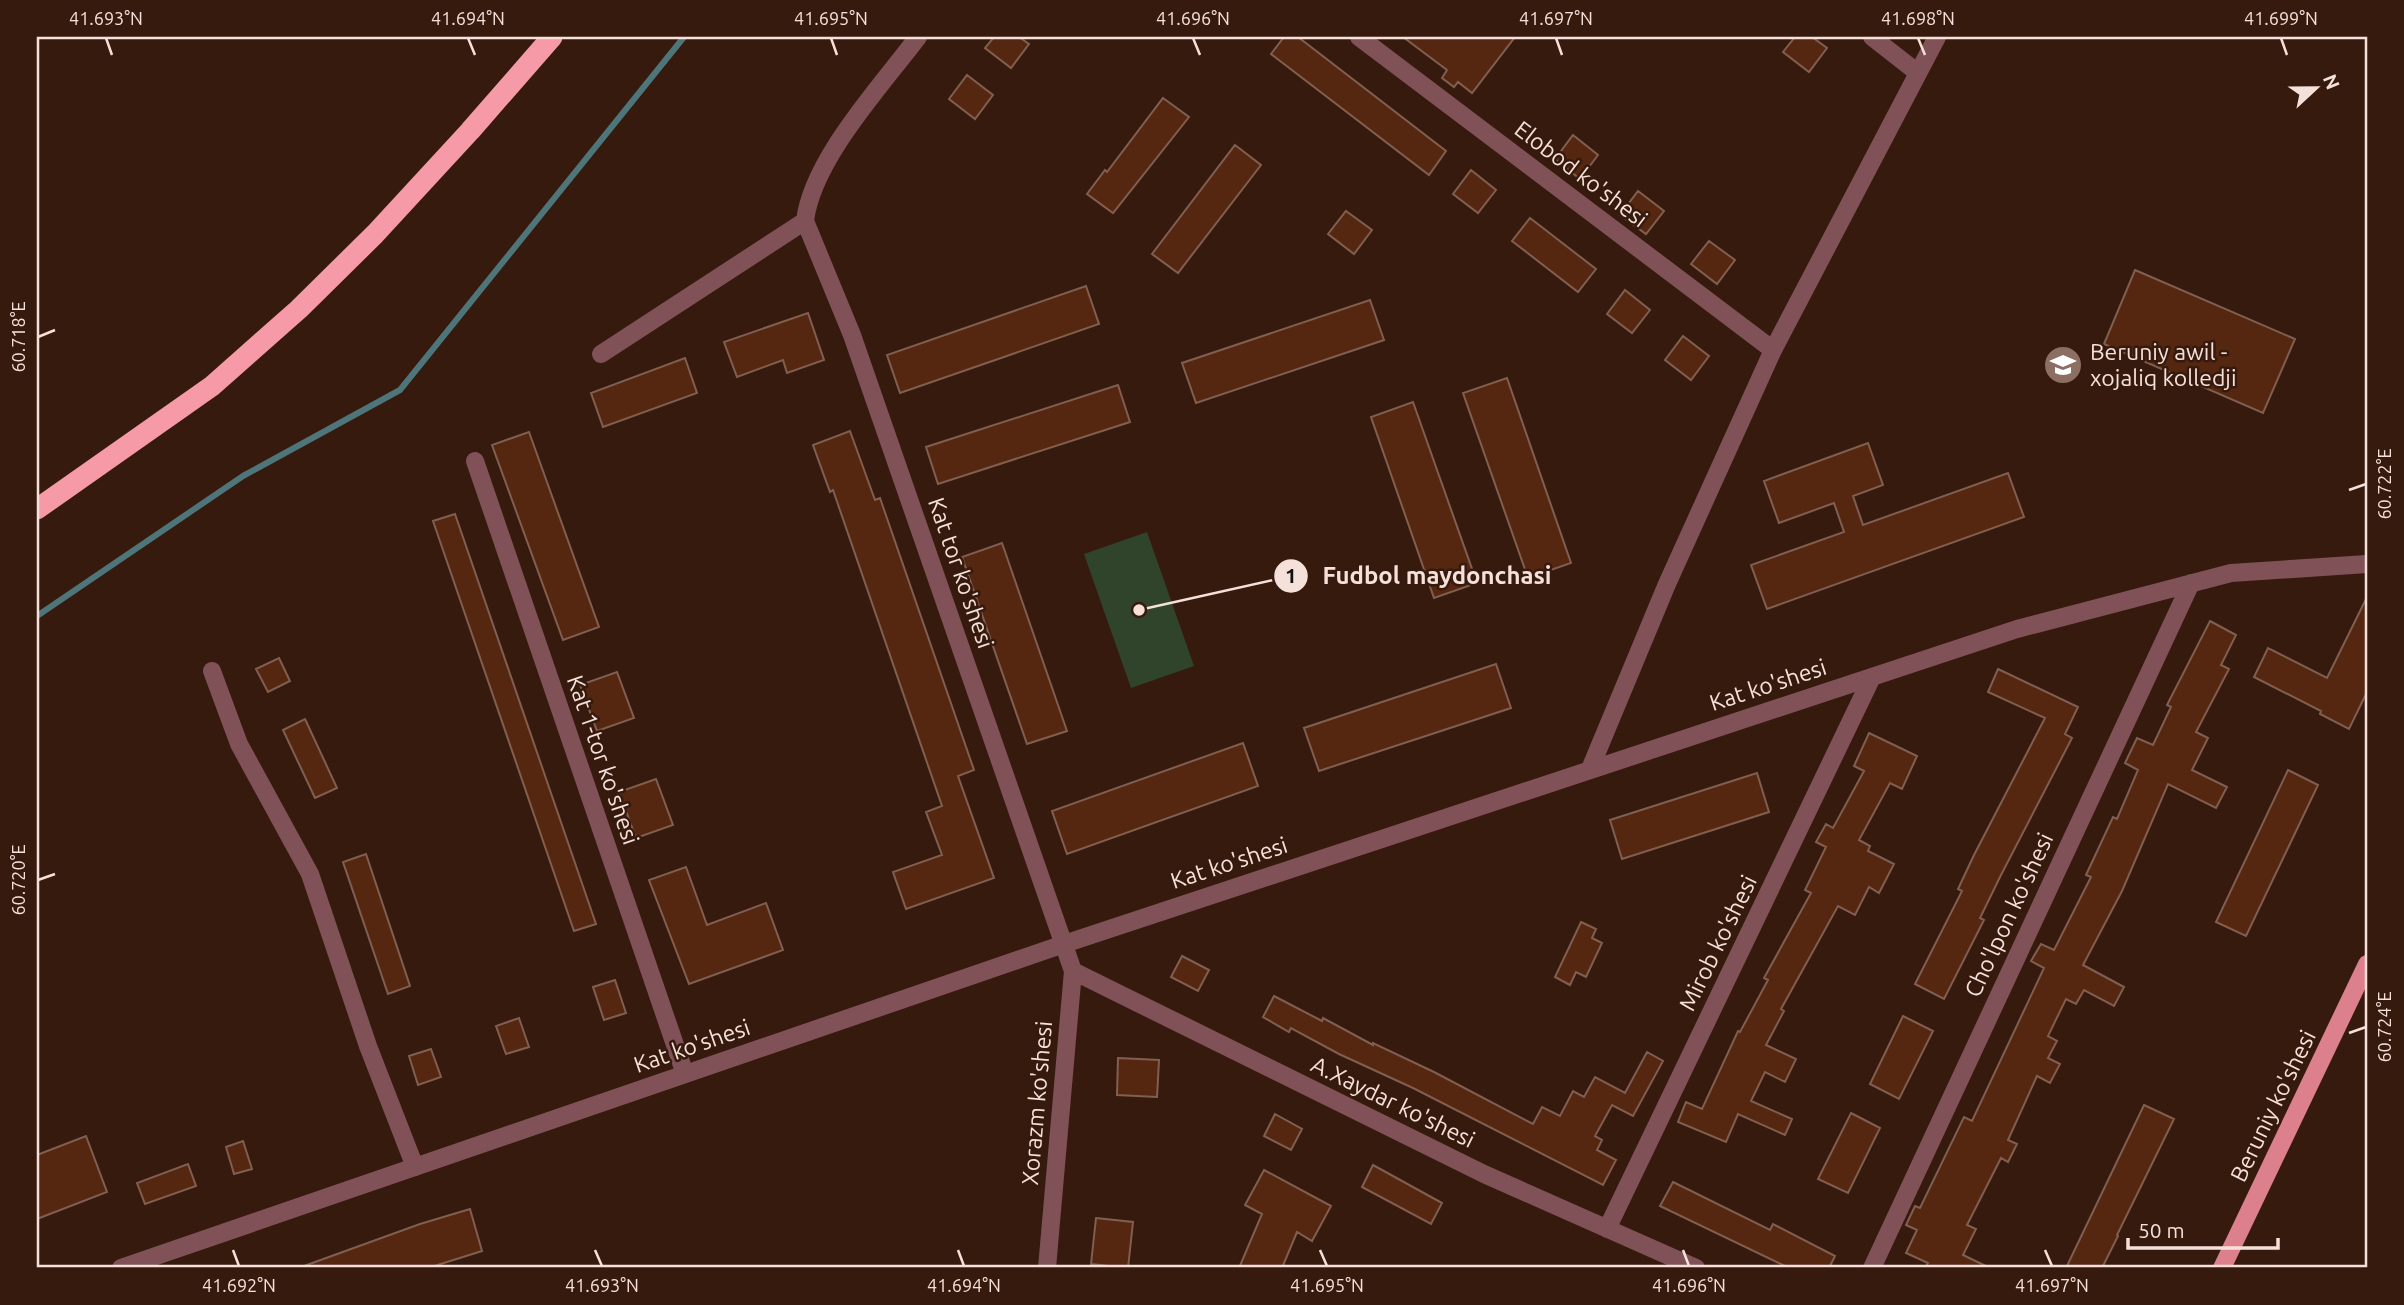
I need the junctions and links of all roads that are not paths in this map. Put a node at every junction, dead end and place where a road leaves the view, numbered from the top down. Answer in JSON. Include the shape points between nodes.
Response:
{"nodes":[{"id":1,"x":552,"y":37,"type":"edge"},
{"id":2,"x":918,"y":37,"type":"edge"},
{"id":3,"x":1359,"y":37,"type":"edge"},
{"id":4,"x":1871,"y":37,"type":"edge"},
{"id":5,"x":1937,"y":37,"type":"edge"},
{"id":6,"x":1918,"y":73,"type":"junction"},
{"id":7,"x":805,"y":220,"type":"junction"},
{"id":8,"x":1773,"y":350,"type":"junction"},
{"id":9,"x":601,"y":354,"type":"dead end"},
{"id":10,"x":475,"y":461,"type":"dead end"},
{"id":11,"x":37,"y":509,"type":"edge"},
{"id":12,"x":2367,"y":564,"type":"edge"},
{"id":13,"x":2191,"y":583,"type":"junction"},
{"id":14,"x":212,"y":671,"type":"dead end"},
{"id":15,"x":1872,"y":677,"type":"junction"},
{"id":16,"x":1591,"y":769,"type":"junction"},
{"id":17,"x":1064,"y":944,"type":"junction"},
{"id":18,"x":2367,"y":964,"type":"edge"},
{"id":19,"x":1073,"y":971,"type":"junction"},
{"id":20,"x":685,"y":1074,"type":"junction"},
{"id":21,"x":415,"y":1167,"type":"junction"},
{"id":22,"x":1607,"y":1229,"type":"junction"},
{"id":23,"x":121,"y":1268,"type":"edge"},
{"id":24,"x":1047,"y":1268,"type":"edge"},
{"id":25,"x":1696,"y":1268,"type":"edge"},
{"id":26,"x":1872,"y":1268,"type":"edge"},
{"id":27,"x":2222,"y":1268,"type":"edge"}],
"edges":[{"from":1,"to":11,"type":"highway","via":[[461,142],[299,309],[212,386]]},
{"from":2,"to":7,"type":"street","via":[[827,158]]},
{"from":3,"to":8,"type":"street","name":"Elobod ko'shesi"},
{"from":4,"to":6,"type":"street"},
{"from":5,"to":6,"type":"street"},
{"from":6,"to":8,"type":"street"},
{"from":7,"to":9,"type":"street"},
{"from":7,"to":17,"type":"street","name":"Kat tor ko'shesi","via":[[852,335]]},
{"from":8,"to":16,"type":"street","via":[[1667,584]]},
{"from":10,"to":20,"type":"street","name":"Kat 1-tor ko'shesi"},
{"from":12,"to":13,"type":"street","name":"Kat ko'shesi","via":[[2231,573]]},
{"from":13,"to":15,"type":"street","name":"Kat ko'shesi","via":[[2017,629]]},
{"from":13,"to":26,"type":"street","name":"Cho'lpon ko'shesi"},
{"from":14,"to":21,"type":"street","via":[[239,744],[310,874]]},
{"from":15,"to":16,"type":"street","name":"Kat ko'shesi"},
{"from":15,"to":22,"type":"street","name":"Mirob ko'shesi"},
{"from":16,"to":17,"type":"street","name":"Kat ko'shesi"},
{"from":17,"to":19,"type":"street","name":"Xorazm ko'shesi"},
{"from":17,"to":20,"type":"street","name":"Kat ko'shesi"},
{"from":18,"to":27,"type":"main road","name":"Beruniy ko'shesi"},
{"from":19,"to":22,"type":"street","name":"A.Xaydar ko'shesi","via":[[1484,1174]]},
{"from":19,"to":24,"type":"street","name":"Xorazm ko'shesi"},
{"from":20,"to":21,"type":"street","name":"Kat ko'shesi"},
{"from":21,"to":23,"type":"street","name":"Kat ko'shesi"},
{"from":22,"to":25,"type":"street","name":"A.Xaydar ko'shesi"}]}
